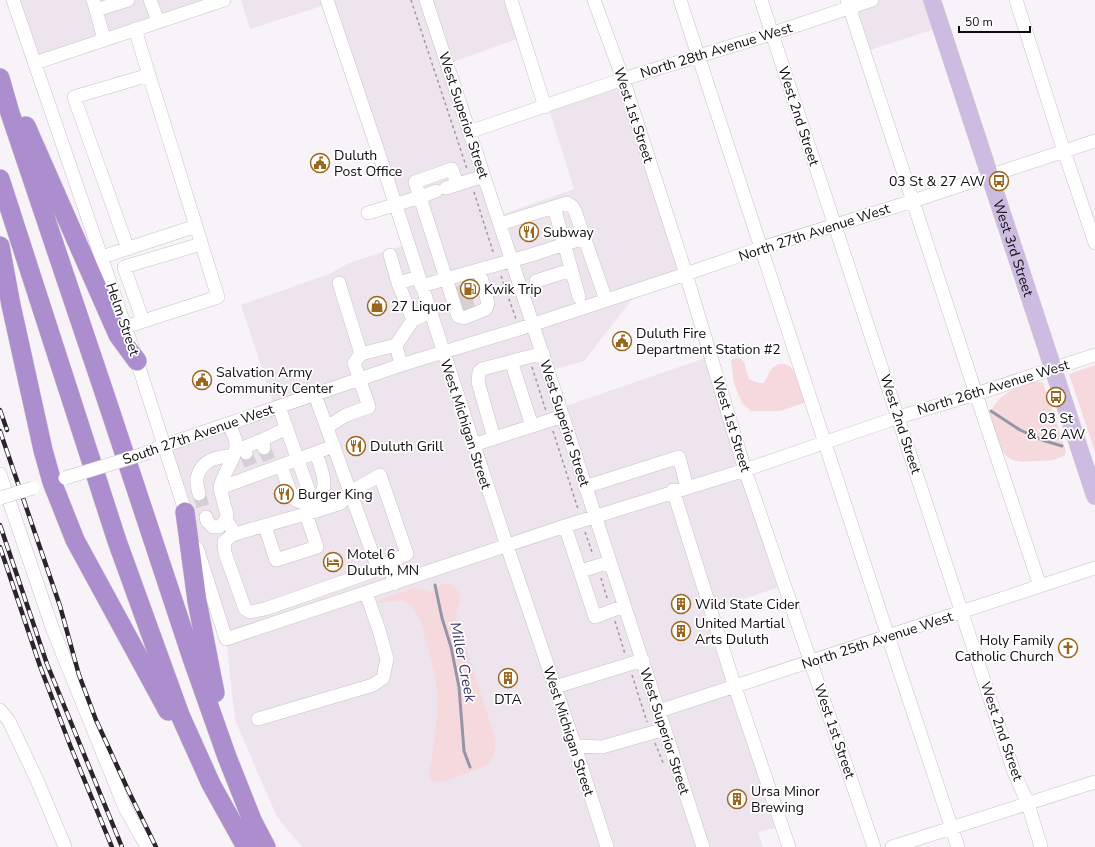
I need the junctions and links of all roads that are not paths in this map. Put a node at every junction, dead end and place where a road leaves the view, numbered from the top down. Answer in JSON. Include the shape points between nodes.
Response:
{"nodes":[{"id":1,"x":13,"y":0,"type":"edge"},
{"id":2,"x":128,"y":0,"type":"edge"},
{"id":3,"x":150,"y":0,"type":"edge"},
{"id":4,"x":224,"y":0,"type":"edge"},
{"id":5,"x":327,"y":0,"type":"edge"},
{"id":6,"x":426,"y":0,"type":"edge"},
{"id":7,"x":511,"y":0,"type":"edge"},
{"id":8,"x":594,"y":0,"type":"edge"},
{"id":9,"x":680,"y":0,"type":"edge"},
{"id":10,"x":761,"y":0,"type":"edge"},
{"id":11,"x":872,"y":0,"type":"edge"},
{"id":12,"x":932,"y":0,"type":"edge"},
{"id":13,"x":1016,"y":0,"type":"edge"},
{"id":14,"x":848,"y":4,"type":"edge"},
{"id":15,"x":95,"y":5,"type":"edge"},
{"id":16,"x":189,"y":5,"type":"edge"},
{"id":17,"x":158,"y":21,"type":"junction"},
{"id":18,"x":135,"y":29,"type":"junction"},
{"id":19,"x":771,"y":34,"type":"junction"},
{"id":20,"x":104,"y":39,"type":"junction"},
{"id":21,"x":699,"y":56,"type":"junction"},
{"id":22,"x":34,"y":63,"type":"junction"},
{"id":23,"x":0,"y":68,"type":"edge"},
{"id":24,"x":149,"y":75,"type":"junction"},
{"id":25,"x":0,"y":78,"type":"edge"},
{"id":26,"x":623,"y":79,"type":"junction"},
{"id":27,"x":545,"y":107,"type":"junction"},
{"id":28,"x":470,"y":132,"type":"junction"},
{"id":29,"x":1095,"y":141,"type":"edge"},
{"id":30,"x":1064,"y":152,"type":"junction"},
{"id":31,"x":484,"y":176,"type":"junction"},
{"id":32,"x":989,"y":176,"type":"junction"},
{"id":33,"x":0,"y":179,"type":"edge"},
{"id":34,"x":446,"y":188,"type":"junction"},
{"id":35,"x":420,"y":197,"type":"junction"},
{"id":36,"x":913,"y":201,"type":"junction"},
{"id":37,"x":395,"y":204,"type":"junction"},
{"id":38,"x":554,"y":207,"type":"junction"},
{"id":39,"x":368,"y":213,"type":"dead end"},
{"id":40,"x":500,"y":224,"type":"junction"},
{"id":41,"x":835,"y":225,"type":"junction"},
{"id":42,"x":196,"y":226,"type":"junction"},
{"id":43,"x":584,"y":238,"type":"junction"},
{"id":44,"x":1095,"y":243,"type":"edge"},
{"id":45,"x":201,"y":244,"type":"junction"},
{"id":46,"x":563,"y":244,"type":"junction"},
{"id":47,"x":0,"y":246,"type":"edge"},
{"id":48,"x":761,"y":248,"type":"junction"},
{"id":49,"x":128,"y":250,"type":"junction"},
{"id":50,"x":390,"y":255,"type":"dead end"},
{"id":51,"x":102,"y":257,"type":"junction"},
{"id":52,"x":512,"y":260,"type":"junction"},
{"id":53,"x":479,"y":270,"type":"junction"},
{"id":54,"x":572,"y":270,"type":"junction"},
{"id":55,"x":686,"y":274,"type":"junction"},
{"id":56,"x":446,"y":279,"type":"junction"},
{"id":57,"x":536,"y":281,"type":"dead end"},
{"id":58,"x":420,"y":282,"type":"junction"},
{"id":59,"x":339,"y":283,"type":"dead end"},
{"id":60,"x":398,"y":283,"type":"junction"},
{"id":61,"x":580,"y":297,"type":"dead end"},
{"id":62,"x":606,"y":300,"type":"junction"},
{"id":63,"x":430,"y":312,"type":"junction"},
{"id":64,"x":413,"y":320,"type":"junction"},
{"id":65,"x":143,"y":321,"type":"junction"},
{"id":66,"x":532,"y":324,"type":"junction"},
{"id":67,"x":126,"y":327,"type":"junction"},
{"id":68,"x":396,"y":345,"type":"junction"},
{"id":69,"x":443,"y":352,"type":"junction"},
{"id":70,"x":361,"y":354,"type":"junction"},
{"id":71,"x":543,"y":354,"type":"junction"},
{"id":72,"x":1095,"y":355,"type":"edge"},
{"id":73,"x":137,"y":361,"type":"junction"},
{"id":74,"x":511,"y":361,"type":"junction"},
{"id":75,"x":401,"y":365,"type":"junction"},
{"id":76,"x":1054,"y":369,"type":"junction"},
{"id":77,"x":360,"y":380,"type":"junction"},
{"id":78,"x":976,"y":394,"type":"junction"},
{"id":79,"x":315,"y":395,"type":"junction"},
{"id":80,"x":280,"y":407,"type":"junction"},
{"id":81,"x":563,"y":416,"type":"junction"},
{"id":82,"x":899,"y":417,"type":"junction"},
{"id":83,"x":228,"y":424,"type":"junction"},
{"id":84,"x":532,"y":426,"type":"junction"},
{"id":85,"x":327,"y":427,"type":"junction"},
{"id":86,"x":287,"y":428,"type":"junction"},
{"id":87,"x":494,"y":438,"type":"junction"},
{"id":88,"x":825,"y":442,"type":"junction"},
{"id":89,"x":164,"y":445,"type":"junction"},
{"id":90,"x":473,"y":445,"type":"junction"},
{"id":91,"x":334,"y":446,"type":"junction"},
{"id":92,"x":240,"y":450,"type":"junction"},
{"id":93,"x":316,"y":453,"type":"junction"},
{"id":94,"x":270,"y":457,"type":"junction"},
{"id":95,"x":298,"y":460,"type":"junction"},
{"id":96,"x":746,"y":470,"type":"junction"},
{"id":97,"x":0,"y":474,"type":"edge"},
{"id":98,"x":58,"y":480,"type":"junction"},
{"id":99,"x":585,"y":487,"type":"junction"},
{"id":100,"x":220,"y":488,"type":"junction"},
{"id":101,"x":687,"y":488,"type":"junction"},
{"id":102,"x":674,"y":491,"type":"junction"},
{"id":103,"x":350,"y":492,"type":"junction"},
{"id":104,"x":199,"y":494,"type":"tunnel mouth"},
{"id":105,"x":1095,"y":496,"type":"edge"},
{"id":106,"x":0,"y":498,"type":"edge"},
{"id":107,"x":311,"y":508,"type":"junction"},
{"id":108,"x":185,"y":512,"type":"junction"},
{"id":109,"x":595,"y":516,"type":"junction"},
{"id":110,"x":206,"y":517,"type":"dead end"},
{"id":111,"x":226,"y":520,"type":"junction"},
{"id":112,"x":265,"y":526,"type":"junction"},
{"id":113,"x":565,"y":526,"type":"junction"},
{"id":114,"x":235,"y":534,"type":"junction"},
{"id":115,"x":507,"y":546,"type":"junction"},
{"id":116,"x":610,"y":562,"type":"junction"},
{"id":117,"x":383,"y":564,"type":"junction"},
{"id":118,"x":1095,"y":568,"type":"edge"},
{"id":119,"x":581,"y":571,"type":"junction"},
{"id":120,"x":394,"y":584,"type":"junction"},
{"id":121,"x":1040,"y":586,"type":"junction"},
{"id":122,"x":366,"y":593,"type":"junction"},
{"id":123,"x":286,"y":602,"type":"junction"},
{"id":124,"x":624,"y":606,"type":"junction"},
{"id":125,"x":962,"y":611,"type":"junction"},
{"id":126,"x":291,"y":618,"type":"junction"},
{"id":127,"x":888,"y":636,"type":"junction"},
{"id":128,"x":226,"y":639,"type":"joint"},
{"id":129,"x":642,"y":660,"type":"junction"},
{"id":130,"x":811,"y":662,"type":"junction"},
{"id":131,"x":555,"y":687,"type":"junction"},
{"id":132,"x":735,"y":687,"type":"junction"},
{"id":133,"x":0,"y":710,"type":"edge"},
{"id":134,"x":659,"y":712,"type":"junction"},
{"id":135,"x":258,"y":719,"type":"dead end"},
{"id":136,"x":665,"y":729,"type":"junction"},
{"id":137,"x":575,"y":746,"type":"junction"},
{"id":138,"x":227,"y":757,"type":"junction"},
{"id":139,"x":204,"y":768,"type":"junction"},
{"id":140,"x":1095,"y":782,"type":"edge"},
{"id":141,"x":1028,"y":804,"type":"junction"},
{"id":142,"x":246,"y":806,"type":"junction"},
{"id":143,"x":952,"y":828,"type":"junction"},
{"id":144,"x":65,"y":847,"type":"edge"},
{"id":145,"x":147,"y":847,"type":"edge"},
{"id":146,"x":246,"y":847,"type":"edge"},
{"id":147,"x":266,"y":847,"type":"edge"},
{"id":148,"x":279,"y":847,"type":"edge"},
{"id":149,"x":607,"y":847,"type":"edge"},
{"id":150,"x":703,"y":847,"type":"edge"},
{"id":151,"x":789,"y":847,"type":"edge"},
{"id":152,"x":874,"y":847,"type":"edge"},
{"id":153,"x":892,"y":847,"type":"edge"},
{"id":154,"x":958,"y":847,"type":"edge"},
{"id":155,"x":1041,"y":847,"type":"edge"}],
"edges":[{"from":1,"to":22,"type":"street","name":"Helm Street"},
{"from":2,"to":15,"type":"street"},
{"from":3,"to":17,"type":"street"},
{"from":4,"to":16,"type":"street"},
{"from":5,"to":37,"type":"street","name":"West Michigan Street"},
{"from":6,"to":28,"type":"street","name":"West Superior Street"},
{"from":7,"to":27,"type":"street"},
{"from":8,"to":26,"type":"street","name":"West 1st Street"},
{"from":9,"to":21,"type":"street"},
{"from":10,"to":19,"type":"street","name":"West 2nd Street"},
{"from":11,"to":14,"type":"street","name":"North 28th Avenue West"},
{"from":12,"to":32,"type":"main road","name":"West 3rd Street"},
{"from":13,"to":30,"type":"street"},
{"from":14,"to":19,"type":"street","name":"North 28th Avenue West"},
{"from":14,"to":36,"type":"street"},
{"from":15,"to":20,"type":"street"},
{"from":16,"to":17,"type":"street"},
{"from":17,"to":18,"type":"street"},
{"from":18,"to":20,"type":"street"},
{"from":18,"to":24,"type":"street"},
{"from":19,"to":21,"type":"street","name":"North 28th Avenue West"},
{"from":19,"to":41,"type":"street","name":"West 2nd Street"},
{"from":20,"to":22,"type":"street"},
{"from":21,"to":26,"type":"street","name":"North 28th Avenue West"},
{"from":21,"to":48,"type":"street"},
{"from":22,"to":51,"type":"street","name":"Helm Street"},
{"from":23,"to":73,"type":"highway","via":[[12,87],[31,138],[118,335]]},
{"from":24,"to":42,"type":"street"},
{"from":24,"to":49,"type":"street","via":[[74,97]]},
{"from":25,"to":138,"type":"highway"},
{"from":26,"to":27,"type":"street","name":"North 28th Avenue West"},
{"from":26,"to":55,"type":"street","name":"West 1st Street"},
{"from":27,"to":28,"type":"street","name":"North 28th Avenue West"},
{"from":28,"to":31,"type":"street","name":"West Superior Street"},
{"from":29,"to":30,"type":"street","name":"North 27th Avenue West"},
{"from":30,"to":32,"type":"street","name":"North 27th Avenue West"},
{"from":30,"to":44,"type":"street"},
{"from":31,"to":34,"type":"street"},
{"from":31,"to":40,"type":"street","name":"West Superior Street"},
{"from":32,"to":36,"type":"street","name":"North 27th Avenue West"},
{"from":32,"to":76,"type":"main road","name":"West 3rd Street"},
{"from":33,"to":139,"type":"highway","via":[[117,541],[180,715]]},
{"from":34,"to":35,"type":"street"},
{"from":34,"to":35,"type":"street","via":[[452,169],[415,182]]},
{"from":35,"to":37,"type":"street"},
{"from":35,"to":56,"type":"street"},
{"from":36,"to":41,"type":"street","name":"North 27th Avenue West"},
{"from":36,"to":78,"type":"street"},
{"from":37,"to":39,"type":"street"},
{"from":37,"to":58,"type":"street","name":"West Michigan Street"},
{"from":38,"to":40,"type":"street"},
{"from":38,"to":43,"type":"street","via":[[567,203],[572,206]]},
{"from":38,"to":46,"type":"street"},
{"from":40,"to":52,"type":"street","name":"West Superior Street"},
{"from":41,"to":48,"type":"street","name":"North 27th Avenue West"},
{"from":41,"to":82,"type":"street","name":"West 2nd Street"},
{"from":42,"to":45,"type":"street"},
{"from":42,"to":49,"type":"street"},
{"from":43,"to":46,"type":"street"},
{"from":43,"to":62,"type":"street"},
{"from":45,"to":65,"type":"street","via":[[218,297]]},
{"from":45,"to":65,"type":"street","via":[[124,267]]},
{"from":46,"to":52,"type":"street"},
{"from":46,"to":54,"type":"street"},
{"from":47,"to":98,"type":"highway","via":[[41,442]]},
{"from":48,"to":55,"type":"street","name":"North 27th Avenue West"},
{"from":48,"to":88,"type":"street"},
{"from":49,"to":51,"type":"street"},
{"from":50,"to":60,"type":"street"},
{"from":51,"to":67,"type":"street","name":"Helm Street"},
{"from":52,"to":53,"type":"street"},
{"from":52,"to":66,"type":"street","name":"West Superior Street"},
{"from":53,"to":56,"type":"street"},
{"from":53,"to":56,"type":"street","via":[[480,292],[488,303],[486,309],[464,318],[458,316],[456,300]]},
{"from":54,"to":57,"type":"street"},
{"from":54,"to":61,"type":"street"},
{"from":55,"to":62,"type":"street","name":"North 27th Avenue West"},
{"from":55,"to":96,"type":"street","name":"West 1st Street"},
{"from":56,"to":58,"type":"street"},
{"from":58,"to":60,"type":"street"},
{"from":58,"to":63,"type":"street","name":"West Michigan Street"},
{"from":59,"to":70,"type":"street"},
{"from":60,"to":64,"type":"street"},
{"from":62,"to":66,"type":"street","name":"North 27th Avenue West"},
{"from":63,"to":64,"type":"street"},
{"from":63,"to":69,"type":"street","name":"West Michigan Street"},
{"from":64,"to":68,"type":"street"},
{"from":65,"to":67,"type":"street"},
{"from":66,"to":69,"type":"street","name":"South 27th Avenue West"},
{"from":66,"to":71,"type":"street","name":"West Superior Street"},
{"from":67,"to":73,"type":"street","name":"Helm Street"},
{"from":68,"to":70,"type":"street"},
{"from":68,"to":75,"type":"street"},
{"from":69,"to":75,"type":"street","name":"South 27th Avenue West"},
{"from":69,"to":90,"type":"street","name":"West Michigan Street"},
{"from":70,"to":77,"type":"street","via":[[354,363]]},
{"from":71,"to":74,"type":"street"},
{"from":71,"to":81,"type":"street","name":"West Superior Street"},
{"from":72,"to":76,"type":"street","name":"North 26th Avenue West"},
{"from":73,"to":89,"type":"street","name":"Helm Street"},
{"from":74,"to":84,"type":"street"},
{"from":74,"to":87,"type":"street","via":[[482,369],[478,377]]},
{"from":75,"to":77,"type":"street","name":"South 27th Avenue West"},
{"from":76,"to":78,"type":"street","name":"North 26th Avenue West"},
{"from":76,"to":105,"type":"main road","name":"West 3rd Street"},
{"from":77,"to":79,"type":"street","name":"South 27th Avenue West"},
{"from":77,"to":85,"type":"street","via":[[369,407],[346,415]]},
{"from":78,"to":82,"type":"street","name":"North 26th Avenue West"},
{"from":78,"to":121,"type":"street"},
{"from":79,"to":80,"type":"street","name":"South 27th Avenue West"},
{"from":79,"to":85,"type":"street"},
{"from":80,"to":83,"type":"street","name":"South 27th Avenue West"},
{"from":80,"to":86,"type":"street"},
{"from":81,"to":84,"type":"street"},
{"from":81,"to":99,"type":"street","name":"West Superior Street"},
{"from":82,"to":88,"type":"street","name":"North 26th Avenue West"},
{"from":82,"to":125,"type":"street","name":"West 2nd Street"},
{"from":83,"to":89,"type":"street","name":"South 27th Avenue West"},
{"from":83,"to":92,"type":"street"},
{"from":84,"to":87,"type":"street"},
{"from":85,"to":91,"type":"street"},
{"from":86,"to":94,"type":"street"},
{"from":86,"to":95,"type":"street"},
{"from":87,"to":90,"type":"street"},
{"from":88,"to":96,"type":"street","name":"North 26th Avenue West"},
{"from":88,"to":127,"type":"street"},
{"from":89,"to":98,"type":"street","name":"South 27th Avenue West","bridge":true,"via":[[150,452]]},
{"from":89,"to":108,"type":"street","name":"Helm Street"},
{"from":90,"to":115,"type":"street","name":"West Michigan Street"},
{"from":91,"to":93,"type":"street"},
{"from":91,"to":103,"type":"street"},
{"from":92,"to":94,"type":"street"},
{"from":92,"to":100,"type":"street","via":[[224,475]]},
{"from":92,"to":104,"type":"street","via":[[206,462],[197,479]]},
{"from":93,"to":95,"type":"street"},
{"from":93,"to":107,"type":"street","via":[[325,481],[322,493]]},
{"from":94,"to":95,"type":"street"},
{"from":94,"to":100,"type":"street","via":[[253,471]]},
{"from":94,"to":107,"type":"street","via":[[294,498]]},
{"from":95,"to":107,"type":"street"},
{"from":96,"to":101,"type":"street","name":"North 26th Avenue West"},
{"from":96,"to":130,"type":"street","name":"West 1st Street"},
{"from":97,"to":145,"type":"street","via":[[53,630],[125,808]]},
{"from":98,"to":106,"type":"street","name":"South 27th Avenue West","bridge":true},
{"from":98,"to":139,"type":"highway","via":[[75,540],[184,744]]},
{"from":99,"to":101,"type":"street","via":[[679,457]]},
{"from":99,"to":109,"type":"street","name":"West Superior Street"},
{"from":100,"to":111,"type":"street"},
{"from":101,"to":102,"type":"street","name":"North 26th Avenue West"},
{"from":102,"to":109,"type":"street","name":"North 26th Avenue West"},
{"from":102,"to":132,"type":"street"},
{"from":103,"to":107,"type":"street","via":[[341,503]]},
{"from":103,"to":117,"type":"street"},
{"from":103,"to":117,"type":"street","via":[[380,475],[407,554]]},
{"from":107,"to":112,"type":"street"},
{"from":107,"to":112,"type":"street","via":[[316,547],[276,560]]},
{"from":108,"to":128,"type":"street","name":"Helm Street"},
{"from":108,"to":138,"type":"highway","via":[[197,601]]},
{"from":109,"to":113,"type":"street","name":"North 26th Avenue West"},
{"from":109,"to":116,"type":"street","name":"West Superior Street"},
{"from":110,"to":111,"type":"street","via":[[213,526],[219,526]]},
{"from":111,"to":114,"type":"street"},
{"from":112,"to":114,"type":"street"},
{"from":113,"to":115,"type":"street","name":"North 26th Avenue West"},
{"from":113,"to":119,"type":"street"},
{"from":114,"to":123,"type":"street","via":[[224,542],[225,553],[245,608],[250,612],[266,610]]},
{"from":115,"to":120,"type":"street","name":"North 26th Avenue West"},
{"from":115,"to":131,"type":"street","name":"West Michigan Street"},
{"from":116,"to":119,"type":"street"},
{"from":116,"to":124,"type":"street","name":"West Superior Street"},
{"from":117,"to":120,"type":"street"},
{"from":117,"to":123,"type":"street","via":[[371,572]]},
{"from":118,"to":121,"type":"street","name":"North 25th Avenue West"},
{"from":119,"to":124,"type":"street","via":[[595,617]]},
{"from":120,"to":122,"type":"street","name":"North 26th Avenue West"},
{"from":121,"to":125,"type":"street","name":"North 25th Avenue West"},
{"from":122,"to":126,"type":"street","name":"North 26th Avenue West"},
{"from":122,"to":135,"type":"street","via":[[387,659],[383,678],[373,684]]},
{"from":123,"to":126,"type":"street"},
{"from":124,"to":129,"type":"street","name":"West Superior Street"},
{"from":125,"to":127,"type":"street","name":"North 25th Avenue West"},
{"from":125,"to":141,"type":"street","name":"West 2nd Street","via":[[1014,772]]},
{"from":126,"to":128,"type":"street","name":"North 26th Avenue West"},
{"from":127,"to":130,"type":"street","name":"North 25th Avenue West"},
{"from":127,"to":143,"type":"street"},
{"from":129,"to":131,"type":"street"},
{"from":129,"to":134,"type":"street","name":"West Superior Street"},
{"from":130,"to":132,"type":"street","name":"North 25th Avenue West"},
{"from":130,"to":152,"type":"street","name":"West 1st Street"},
{"from":131,"to":137,"type":"street","name":"West Michigan Street"},
{"from":132,"to":134,"type":"street","name":"North 25th Avenue West"},
{"from":132,"to":151,"type":"street"},
{"from":133,"to":144,"type":"street","via":[[10,721]]},
{"from":134,"to":136,"type":"street","name":"West Superior Street"},
{"from":136,"to":137,"type":"street","via":[[602,747]]},
{"from":136,"to":150,"type":"street","name":"West Superior Street"},
{"from":137,"to":149,"type":"street","name":"West Michigan Street"},
{"from":138,"to":142,"type":"highway"},
{"from":139,"to":146,"type":"highway"},
{"from":140,"to":141,"type":"street"},
{"from":141,"to":143,"type":"street"},
{"from":141,"to":155,"type":"street","name":"West 2nd Street"},
{"from":142,"to":147,"type":"highway"},
{"from":142,"to":148,"type":"highway"},
{"from":143,"to":153,"type":"street"},
{"from":143,"to":154,"type":"street"}]}
